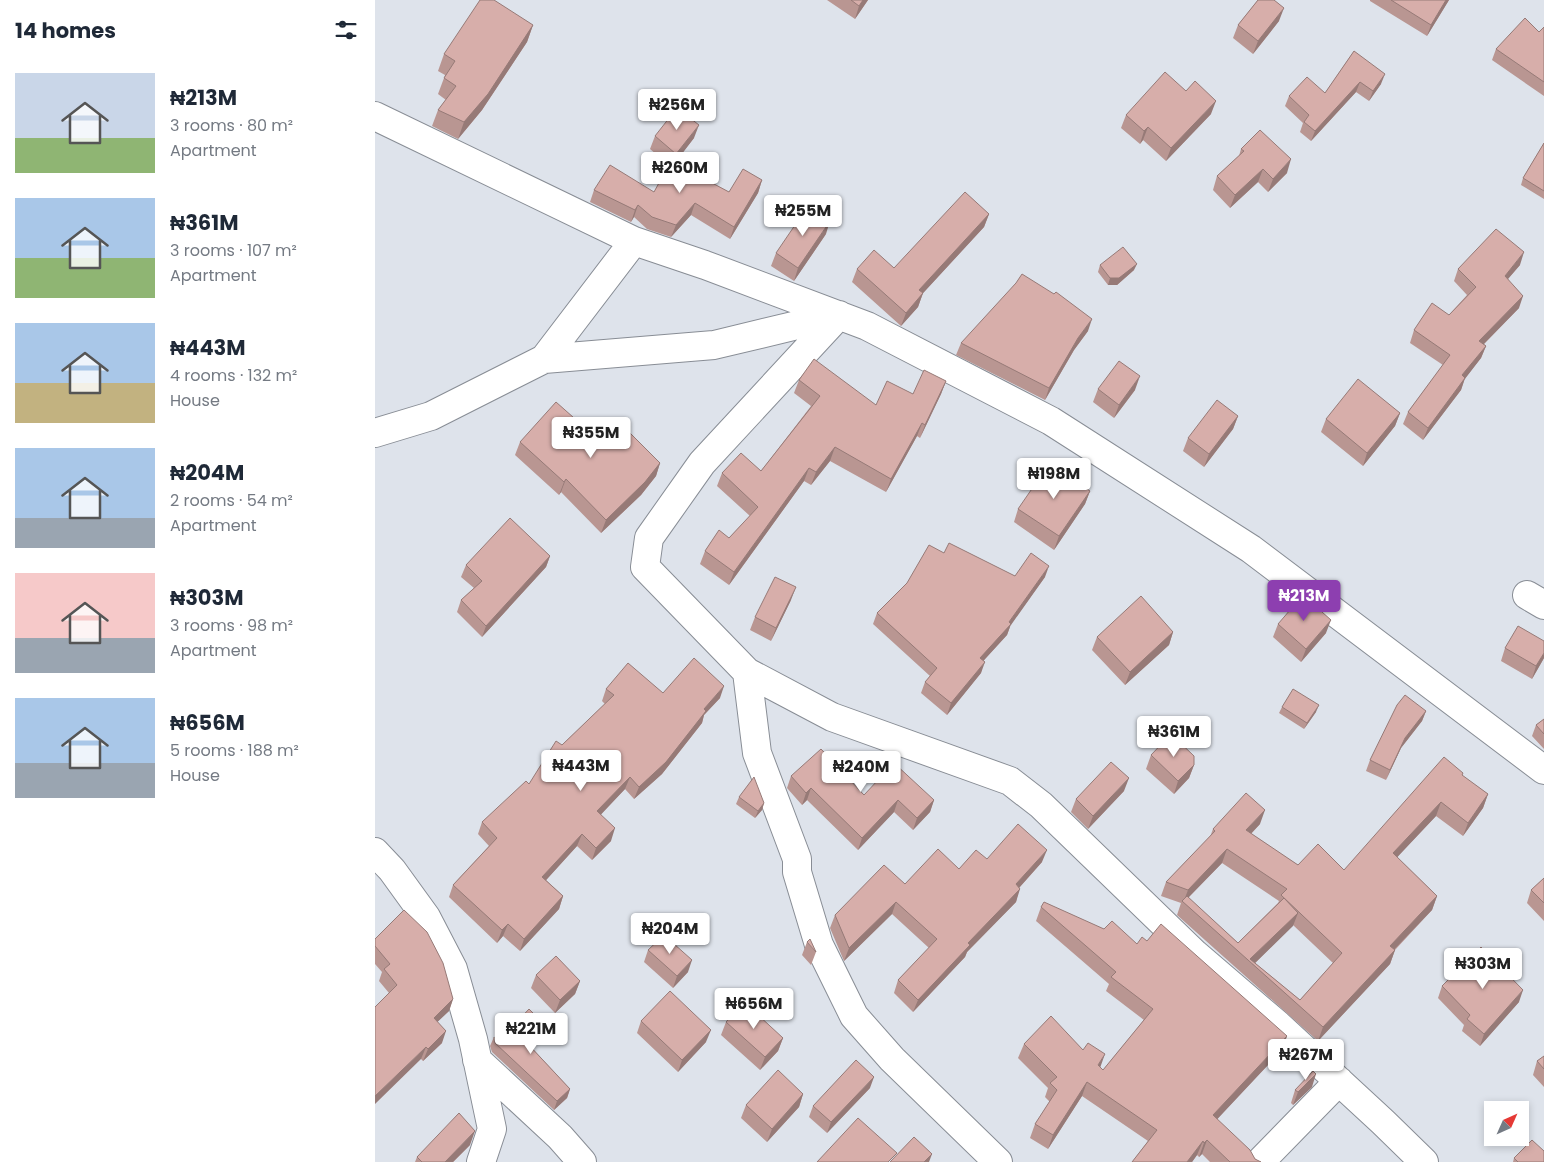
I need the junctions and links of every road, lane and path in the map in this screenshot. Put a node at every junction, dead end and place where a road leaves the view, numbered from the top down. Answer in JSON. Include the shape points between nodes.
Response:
{"nodes":[{"id":1,"x":375,"y":116,"type":"edge"},
{"id":2,"x":634,"y":241,"type":"junction"},
{"id":3,"x":839,"y":315,"type":"junction"},
{"id":4,"x":544,"y":359,"type":"junction"},
{"id":5,"x":375,"y":433,"type":"edge"},
{"id":6,"x":747,"y":672,"type":"junction"},
{"id":7,"x":1544,"y":770,"type":"edge"},
{"id":8,"x":375,"y":852,"type":"edge"},
{"id":9,"x":477,"y":1060,"type":"junction"},
{"id":10,"x":1339,"y":1082,"type":"junction"},
{"id":11,"x":481,"y":1162,"type":"edge"},
{"id":12,"x":582,"y":1162,"type":"edge"},
{"id":13,"x":999,"y":1162,"type":"edge"},
{"id":14,"x":1260,"y":1162,"type":"edge"},
{"id":15,"x":1424,"y":1162,"type":"edge"}],
"edges":[{"from":1,"to":2,"type":"street"},
{"from":2,"to":3,"type":"street"},
{"from":2,"to":4,"type":"street"},
{"from":3,"to":4,"type":"street","via":[[713,344]]},
{"from":3,"to":6,"type":"street","via":[[702,463],[649,538],[645,567]]},
{"from":3,"to":7,"type":"street","via":[[867,326],[1051,421],[1251,549]]},
{"from":4,"to":5,"type":"street","via":[[431,416]]},
{"from":6,"to":10,"type":"street","via":[[832,717],[1011,781],[1195,954]]},
{"from":6,"to":13,"type":"street","via":[[757,753],[797,859],[797,872],[819,945],[854,1016],[892,1059]]},
{"from":8,"to":9,"type":"street","via":[[426,917],[453,969]]},
{"from":9,"to":11,"type":"street","via":[[492,1129]]},
{"from":9,"to":12,"type":"street","via":[[560,1137]]},
{"from":10,"to":14,"type":"street"},
{"from":10,"to":15,"type":"street"}]}
